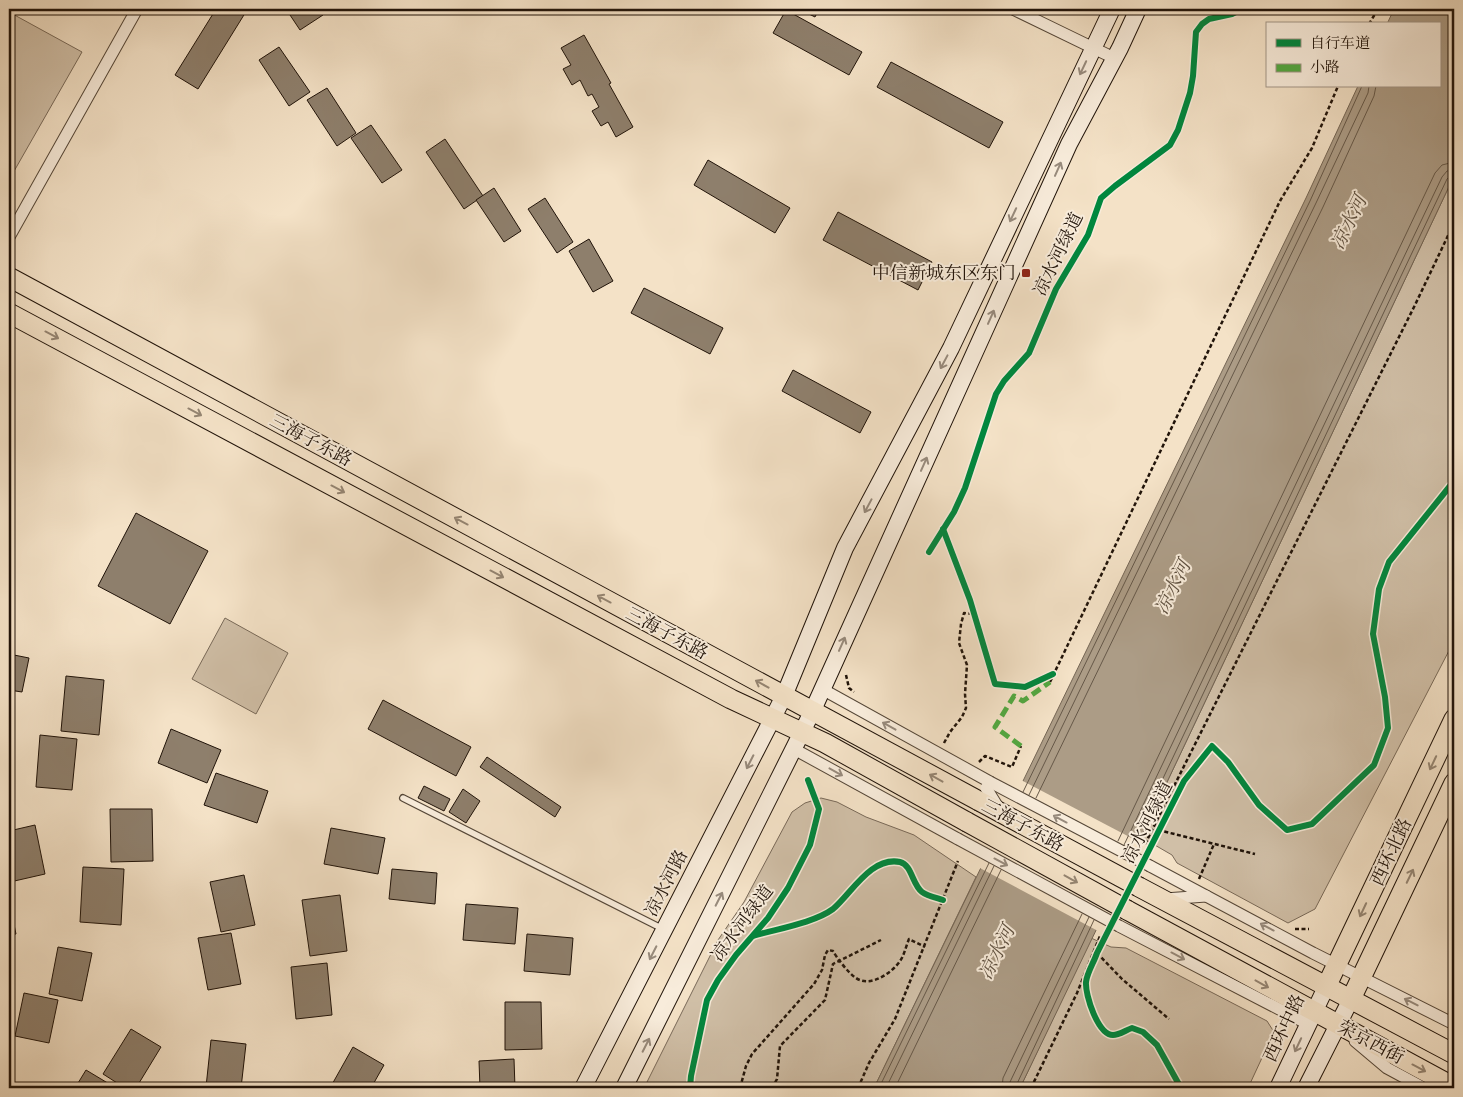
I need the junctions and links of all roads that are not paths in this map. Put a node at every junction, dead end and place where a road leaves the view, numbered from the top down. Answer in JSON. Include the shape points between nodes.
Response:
{"nodes":[{"id":1,"x":137,"y":9,"type":"edge"},
{"id":2,"x":1012,"y":9,"type":"edge"},
{"id":3,"x":1112,"y":9,"type":"edge"},
{"id":4,"x":1138,"y":9,"type":"edge"},
{"id":5,"x":1093,"y":47,"type":"junction"},
{"id":6,"x":1114,"y":58,"type":"junction"},
{"id":7,"x":9,"y":237,"type":"edge"},
{"id":8,"x":9,"y":277,"type":"edge"},
{"id":9,"x":9,"y":312,"type":"edge"},
{"id":10,"x":822,"y":689,"type":"junction"},
{"id":11,"x":784,"y":696,"type":"junction"},
{"id":12,"x":813,"y":710,"type":"junction"},
{"id":13,"x":773,"y":718,"type":"junction"},
{"id":14,"x":1454,"y":719,"type":"edge"},
{"id":15,"x":798,"y":740,"type":"junction"},
{"id":16,"x":1454,"y":783,"type":"edge"},
{"id":17,"x":985,"y":790,"type":"junction"},
{"id":18,"x":403,"y":798,"type":"dead end"},
{"id":19,"x":959,"y":832,"type":"junction"},
{"id":20,"x":1208,"y":896,"type":"junction"},
{"id":21,"x":1162,"y":899,"type":"junction"},
{"id":22,"x":1118,"y":922,"type":"junction"},
{"id":23,"x":665,"y":930,"type":"junction"},
{"id":24,"x":1143,"y":938,"type":"junction"},
{"id":25,"x":1186,"y":942,"type":"junction"},
{"id":26,"x":1337,"y":965,"type":"junction"},
{"id":27,"x":1361,"y":977,"type":"junction"},
{"id":28,"x":1326,"y":985,"type":"junction"},
{"id":29,"x":1351,"y":999,"type":"junction"},
{"id":30,"x":1311,"y":1018,"type":"junction"},
{"id":31,"x":1337,"y":1024,"type":"junction"},
{"id":32,"x":1454,"y":1024,"type":"edge"},
{"id":33,"x":1454,"y":1054,"type":"edge"},
{"id":34,"x":1454,"y":1087,"type":"edge"},
{"id":35,"x":583,"y":1088,"type":"edge"},
{"id":36,"x":624,"y":1088,"type":"edge"},
{"id":37,"x":1278,"y":1088,"type":"edge"},
{"id":38,"x":1306,"y":1088,"type":"edge"},
{"id":39,"x":1424,"y":1088,"type":"edge"}],
"edges":[{"from":1,"to":7,"type":"street"},
{"from":2,"to":5,"type":"street"},
{"from":3,"to":5,"type":"street","name":"凉水河路"},
{"from":4,"to":6,"type":"street"},
{"from":5,"to":6,"type":"street"},
{"from":5,"to":11,"type":"street","name":"凉水河路","one_way":true,"via":[[951,348],[845,548]]},
{"from":10,"to":6,"type":"street","one_way":true,"via":[[1069,144]]},
{"from":11,"to":8,"type":"main road","name":"三海子东路","one_way":true},
{"from":9,"to":13,"type":"main road","name":"三海子东路","one_way":true},
{"from":10,"to":12,"type":"street"},
{"from":17,"to":10,"type":"street","one_way":true,"via":[[978,770]]},
{"from":11,"to":12,"type":"main road","name":"三海子东路"},
{"from":11,"to":13,"type":"street","name":"凉水河路"},
{"from":12,"to":15,"type":"street"},
{"from":17,"to":12,"type":"main road","name":"三海子东路","one_way":true},
{"from":13,"to":15,"type":"main road","name":"三海子东路"},
{"from":13,"to":23,"type":"street","name":"凉水河路","one_way":true},
{"from":14,"to":26,"type":"main road","name":"西环北路","one_way":true},
{"from":15,"to":19,"type":"main road","name":"三海子东路","one_way":true,"via":[[825,743]]},
{"from":36,"to":15,"type":"street","one_way":true},
{"from":27,"to":16,"type":"main road","name":"西环北路","one_way":true},
{"from":20,"to":17,"type":"street","one_way":true,"bridge":true},
{"from":17,"to":21,"type":"main road","name":"三海子东路","bridge":true,"via":[[1002,813]]},
{"from":18,"to":23,"type":"lane"},
{"from":19,"to":22,"type":"street","one_way":true,"bridge":true},
{"from":19,"to":22,"type":"main road","name":"三海子东路","one_way":true,"bridge":true,"via":[[989,834]]},
{"from":20,"to":21,"type":"street"},
{"from":26,"to":20,"type":"street","one_way":true},
{"from":21,"to":28,"type":"main road","name":"三海子东路"},
{"from":22,"to":24,"type":"street"},
{"from":22,"to":25,"type":"main road","name":"三海子东路"},
{"from":23,"to":35,"type":"street","name":"凉水河路","one_way":true},
{"from":24,"to":25,"type":"street"},
{"from":24,"to":30,"type":"street","one_way":true},
{"from":25,"to":30,"type":"main road","name":"三海子东路","one_way":true},
{"from":26,"to":27,"type":"street"},
{"from":26,"to":28,"type":"main road","name":"西环北路"},
{"from":27,"to":29,"type":"main road","name":"西环北路"},
{"from":32,"to":27,"type":"street","one_way":true},
{"from":28,"to":29,"type":"main road","name":"荣京西街"},
{"from":28,"to":30,"type":"street","name":"西环中路"},
{"from":29,"to":31,"type":"street"},
{"from":29,"to":33,"type":"main road","name":"荣京西街"},
{"from":30,"to":31,"type":"main road","name":"荣京西街"},
{"from":30,"to":37,"type":"street","name":"西环中路","one_way":true},
{"from":31,"to":34,"type":"main road","name":"荣京西街","one_way":true},
{"from":31,"to":38,"type":"street"},
{"from":31,"to":39,"type":"street","via":[[1387,1068]]}]}
